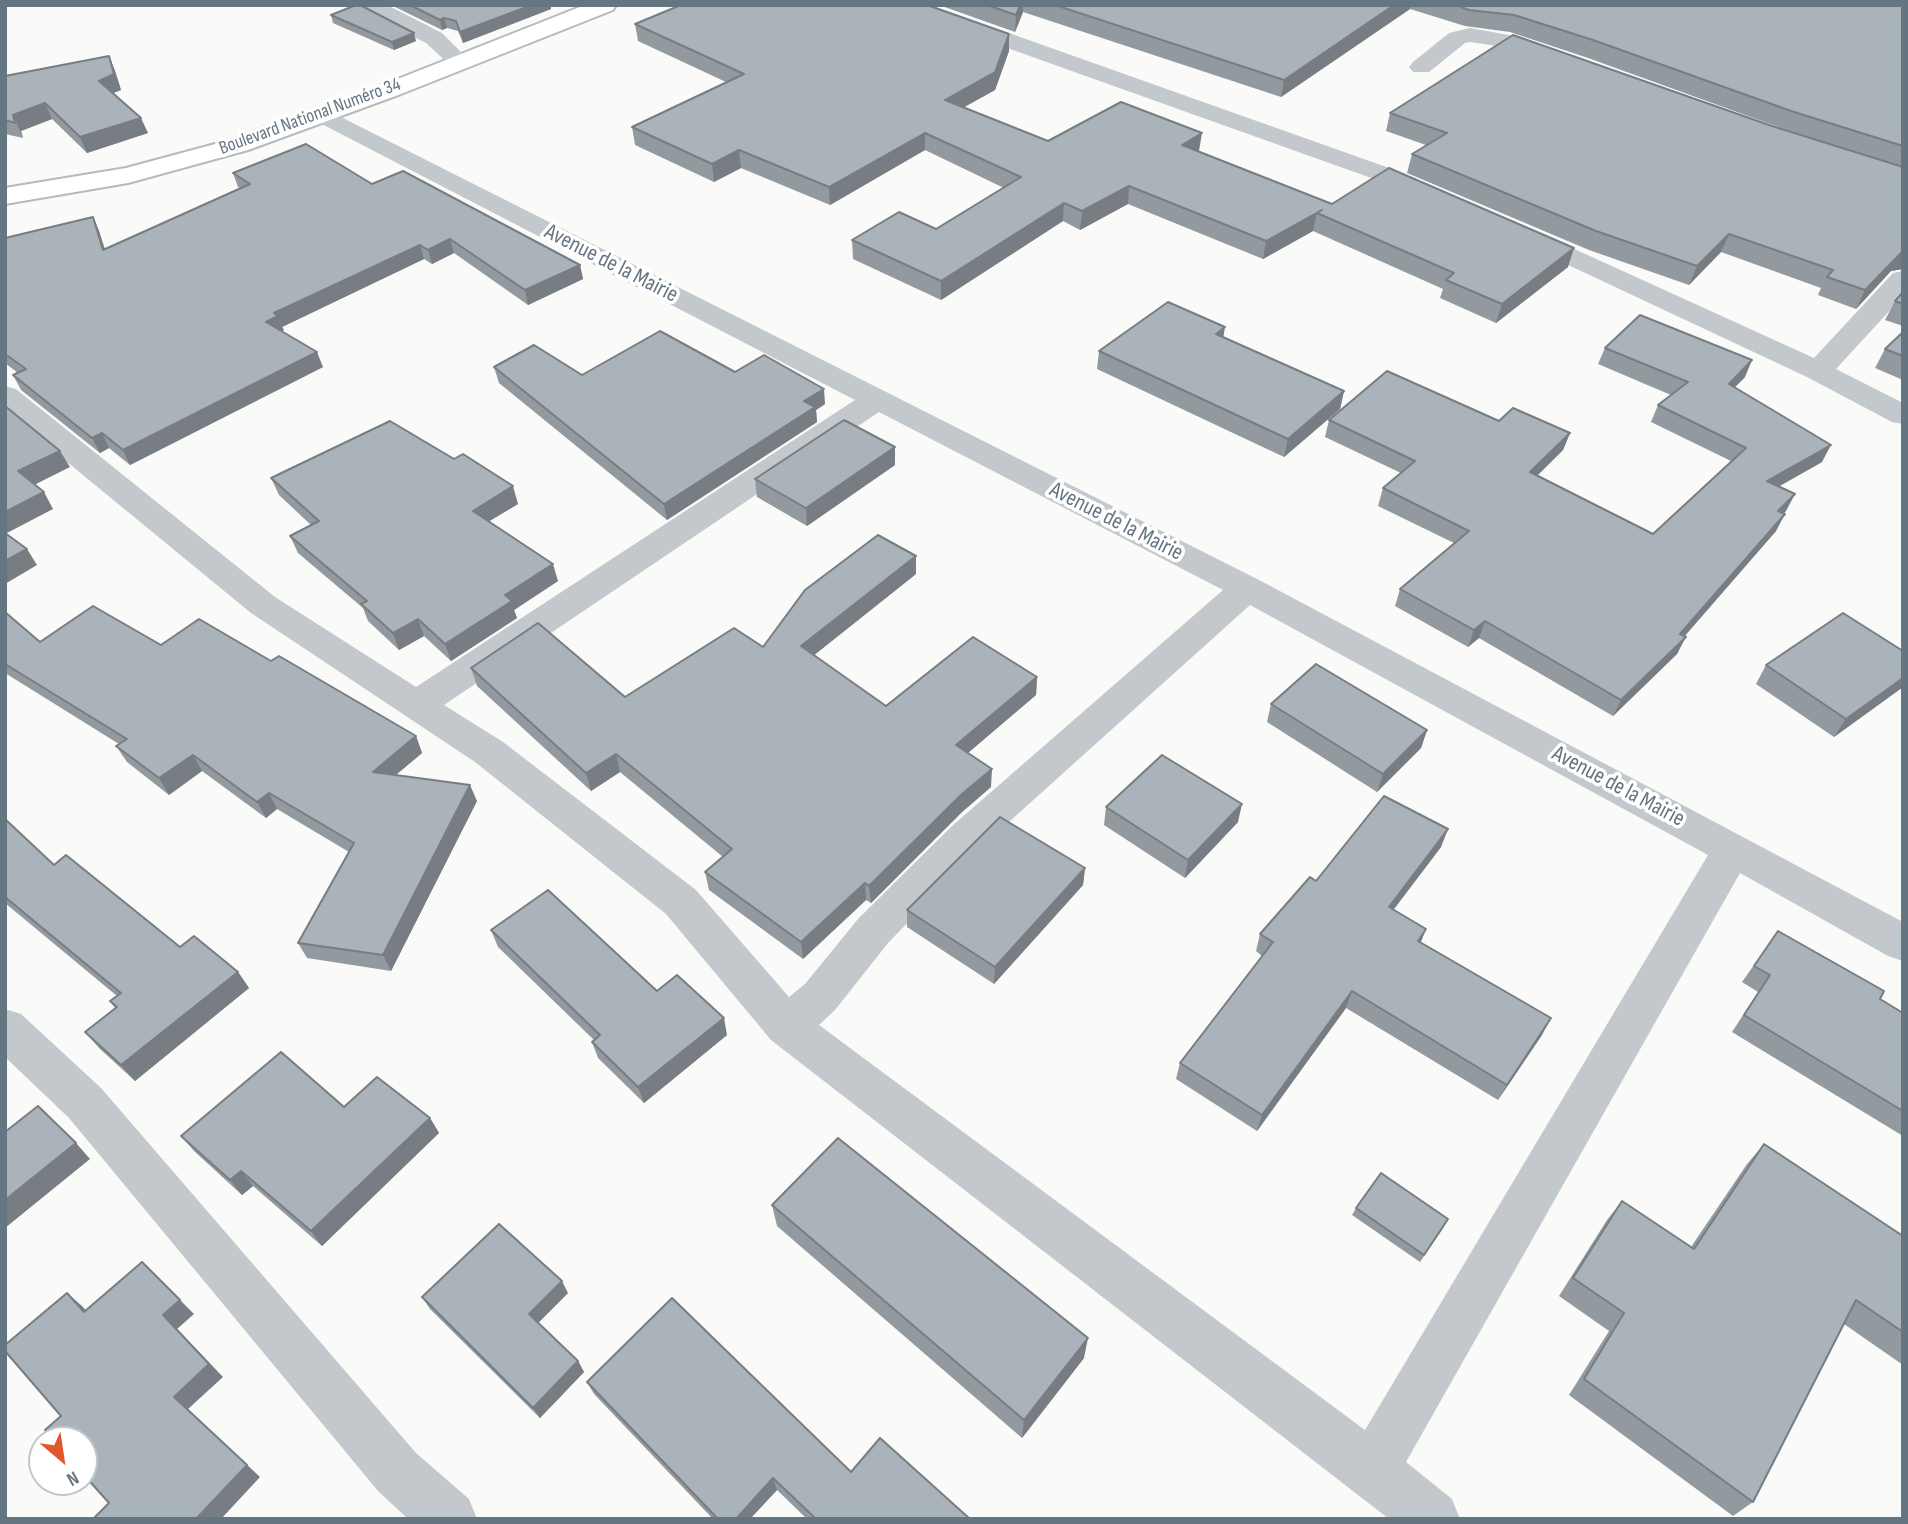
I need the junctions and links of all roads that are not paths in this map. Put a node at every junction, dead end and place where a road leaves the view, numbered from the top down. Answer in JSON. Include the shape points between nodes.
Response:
{"nodes":[{"id":1,"x":370,"y":5,"type":"edge"},
{"id":2,"x":605,"y":5,"type":"edge"},
{"id":3,"x":909,"y":5,"type":"edge"},
{"id":4,"x":460,"y":62,"type":"junction"},
{"id":5,"x":1579,"y":65,"type":"edge"},
{"id":6,"x":1420,"y":67,"type":"dead end"},
{"id":7,"x":323,"y":115,"type":"junction"},
{"id":8,"x":5,"y":196,"type":"edge"},
{"id":9,"x":1445,"y":201,"type":"edge"},
{"id":10,"x":1507,"y":227,"type":"edge"},
{"id":11,"x":1903,"y":279,"type":"edge"},
{"id":12,"x":1818,"y":371,"type":"junction"},
{"id":13,"x":5,"y":395,"type":"edge"},
{"id":14,"x":876,"y":400,"type":"junction"},
{"id":15,"x":1903,"y":415,"type":"edge"},
{"id":16,"x":1247,"y":588,"type":"junction"},
{"id":17,"x":416,"y":705,"type":"junction"},
{"id":18,"x":1733,"y":849,"type":"junction"},
{"id":19,"x":1903,"y":943,"type":"edge"},
{"id":20,"x":787,"y":1026,"type":"junction"},
{"id":21,"x":5,"y":1028,"type":"edge"},
{"id":22,"x":1372,"y":1469,"type":"junction"},
{"id":23,"x":449,"y":1519,"type":"edge"},
{"id":24,"x":1432,"y":1519,"type":"edge"}],
"edges":[{"from":1,"to":4,"type":"street","via":[[435,38]]},
{"from":2,"to":4,"type":"main road","name":"Boulevard National Numéro 34"},
{"from":3,"to":9,"type":"street","via":[[1383,174]]},
{"from":4,"to":7,"type":"main road","name":"Boulevard National Numéro 34"},
{"from":5,"to":6,"type":"street","via":[[1470,35],[1457,38]]},
{"from":7,"to":8,"type":"main road","name":"Boulevard National Numéro 34","via":[[239,145],[128,175]]},
{"from":7,"to":14,"type":"street","name":"Avenue de la Mairie"},
{"from":10,"to":12,"type":"street"},
{"from":11,"to":12,"type":"street"},
{"from":12,"to":15,"type":"street"},
{"from":13,"to":17,"type":"street","via":[[263,605]]},
{"from":14,"to":16,"type":"street","name":"Avenue de la Mairie"},
{"from":14,"to":17,"type":"street"},
{"from":16,"to":18,"type":"street","name":"Avenue de la Mairie"},
{"from":16,"to":20,"type":"street","via":[[966,837],[873,931],[821,997]]},
{"from":17,"to":20,"type":"street","via":[[489,752],[681,902]]},
{"from":18,"to":19,"type":"street","name":"Avenue de la Mairie"},
{"from":18,"to":22,"type":"street"},
{"from":20,"to":22,"type":"street"},
{"from":21,"to":23,"type":"street","via":[[85,1103],[397,1472]]},
{"from":22,"to":24,"type":"street"}]}
